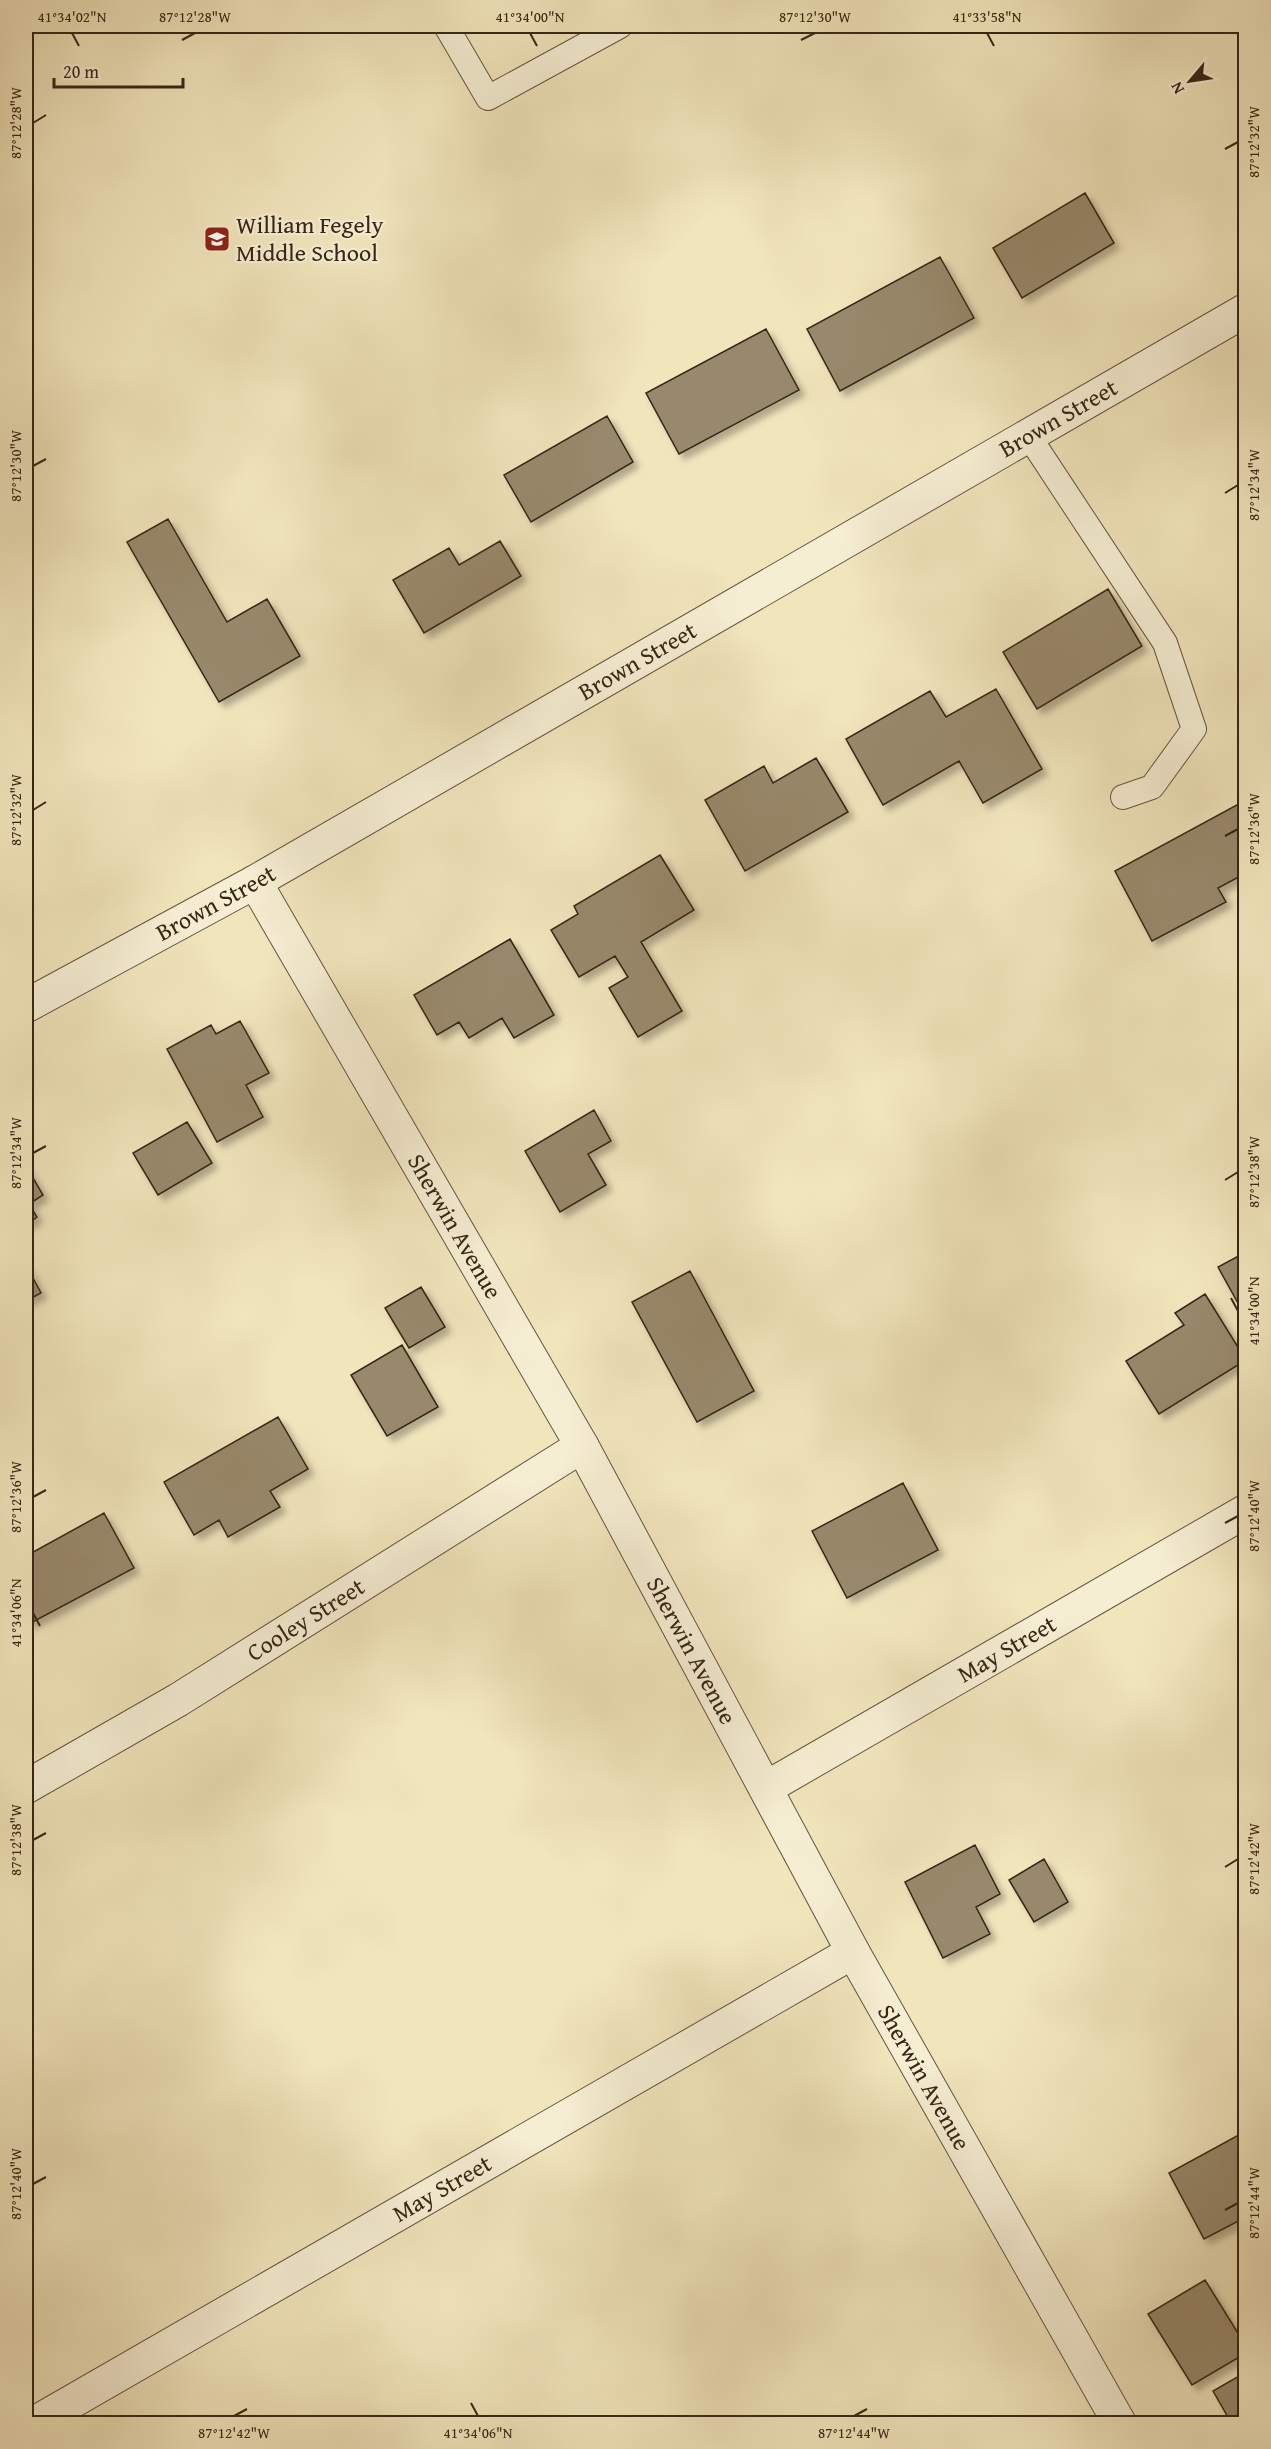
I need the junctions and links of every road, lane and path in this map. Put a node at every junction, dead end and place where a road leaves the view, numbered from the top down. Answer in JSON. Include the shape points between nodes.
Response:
{"nodes":[{"id":1,"x":446,"y":26,"type":"edge"},
{"id":2,"x":620,"y":26,"type":"edge"},
{"id":3,"x":1245,"y":310,"type":"edge"},
{"id":4,"x":1028,"y":435,"type":"junction"},
{"id":5,"x":1123,"y":797,"type":"dead end"},
{"id":6,"x":255,"y":882,"type":"junction"},
{"id":7,"x":26,"y":1006,"type":"edge"},
{"id":8,"x":582,"y":1446,"type":"junction"},
{"id":9,"x":1245,"y":1511,"type":"edge"},
{"id":10,"x":26,"y":1788,"type":"edge"},
{"id":11,"x":766,"y":1788,"type":"junction"},
{"id":12,"x":853,"y":1952,"type":"junction"},
{"id":13,"x":33,"y":2424,"type":"edge"},
{"id":14,"x":1120,"y":2424,"type":"edge"}],
"edges":[{"from":1,"to":2,"type":"lane","via":[[488,98]]},
{"from":3,"to":4,"type":"street","name":"Brown Street"},
{"from":4,"to":5,"type":"lane","via":[[1165,643],[1194,729],[1152,787]]},
{"from":4,"to":6,"type":"street","name":"Brown Street"},
{"from":6,"to":7,"type":"street","name":"Brown Street"},
{"from":6,"to":8,"type":"street","name":"Sherwin Avenue"},
{"from":8,"to":10,"type":"street","name":"Cooley Street","via":[[178,1700]]},
{"from":8,"to":11,"type":"street","name":"Sherwin Avenue"},
{"from":9,"to":11,"type":"street","name":"May Street"},
{"from":11,"to":12,"type":"street","name":"Sherwin Avenue"},
{"from":12,"to":13,"type":"street","name":"May Street"},
{"from":12,"to":14,"type":"street","name":"Sherwin Avenue"}]}
